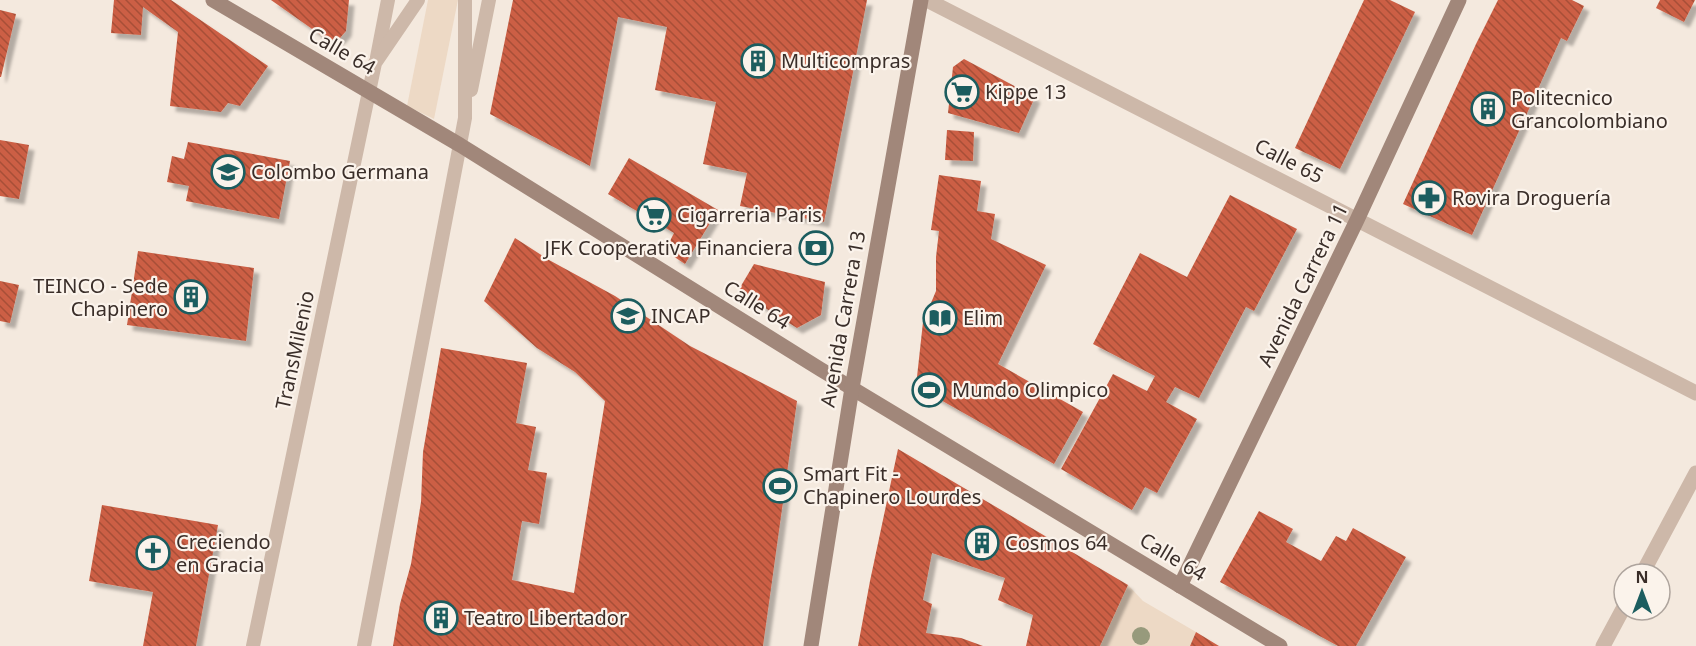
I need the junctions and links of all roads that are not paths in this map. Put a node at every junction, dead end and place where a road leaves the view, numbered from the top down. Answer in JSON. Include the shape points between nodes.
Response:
{"nodes":[{"id":1,"x":213,"y":0,"type":"edge"},
{"id":2,"x":388,"y":0,"type":"edge"},
{"id":3,"x":418,"y":0,"type":"edge"},
{"id":4,"x":465,"y":0,"type":"edge"},
{"id":5,"x":489,"y":0,"type":"edge"},
{"id":6,"x":921,"y":0,"type":"edge"},
{"id":7,"x":927,"y":0,"type":"edge"},
{"id":8,"x":1459,"y":0,"type":"edge"},
{"id":9,"x":375,"y":63,"type":"junction"},
{"id":10,"x":369,"y":92,"type":"junction"},
{"id":11,"x":465,"y":118,"type":"junction"},
{"id":12,"x":460,"y":145,"type":"junction"},
{"id":13,"x":1358,"y":220,"type":"junction"},
{"id":14,"x":852,"y":388,"type":"junction"},
{"id":15,"x":1696,"y":393,"type":"edge"},
{"id":16,"x":1695,"y":479,"type":"edge"},
{"id":17,"x":1649,"y":562,"type":"edge"},
{"id":18,"x":1180,"y":586,"type":"junction"},
{"id":19,"x":1616,"y":622,"type":"edge"},
{"id":20,"x":253,"y":646,"type":"edge"},
{"id":21,"x":364,"y":646,"type":"edge"},
{"id":22,"x":811,"y":646,"type":"edge"},
{"id":23,"x":1280,"y":646,"type":"edge"},
{"id":24,"x":1603,"y":646,"type":"edge"}],
"edges":[{"from":1,"to":10,"type":"main road","name":"Calle 64"},
{"from":2,"to":9,"type":"lane","name":"TransMilenio"},
{"from":3,"to":9,"type":"lane","name":"TransMilenio"},
{"from":4,"to":11,"type":"lane"},
{"from":5,"to":11,"type":"lane"},
{"from":6,"to":14,"type":"main road","name":"Avenida Carrera 13"},
{"from":7,"to":13,"type":"street","name":"Calle 65"},
{"from":8,"to":13,"type":"main road","name":"Avenida Carrera 11"},
{"from":9,"to":10,"type":"lane","name":"TransMilenio"},
{"from":10,"to":12,"type":"main road","name":"Calle 64"},
{"from":10,"to":20,"type":"lane","name":"TransMilenio"},
{"from":11,"to":12,"type":"lane"},
{"from":12,"to":14,"type":"main road","name":"Calle 64"},
{"from":12,"to":21,"type":"lane"},
{"from":13,"to":15,"type":"street","name":"Calle 65"},
{"from":13,"to":18,"type":"main road","name":"Avenida Carrera 11"},
{"from":14,"to":18,"type":"main road","name":"Calle 64"},
{"from":14,"to":22,"type":"main road","name":"Avenida Carrera 13"},
{"from":16,"to":17,"type":"street"},
{"from":18,"to":23,"type":"main road","name":"Calle 64"},
{"from":19,"to":24,"type":"street"}]}
